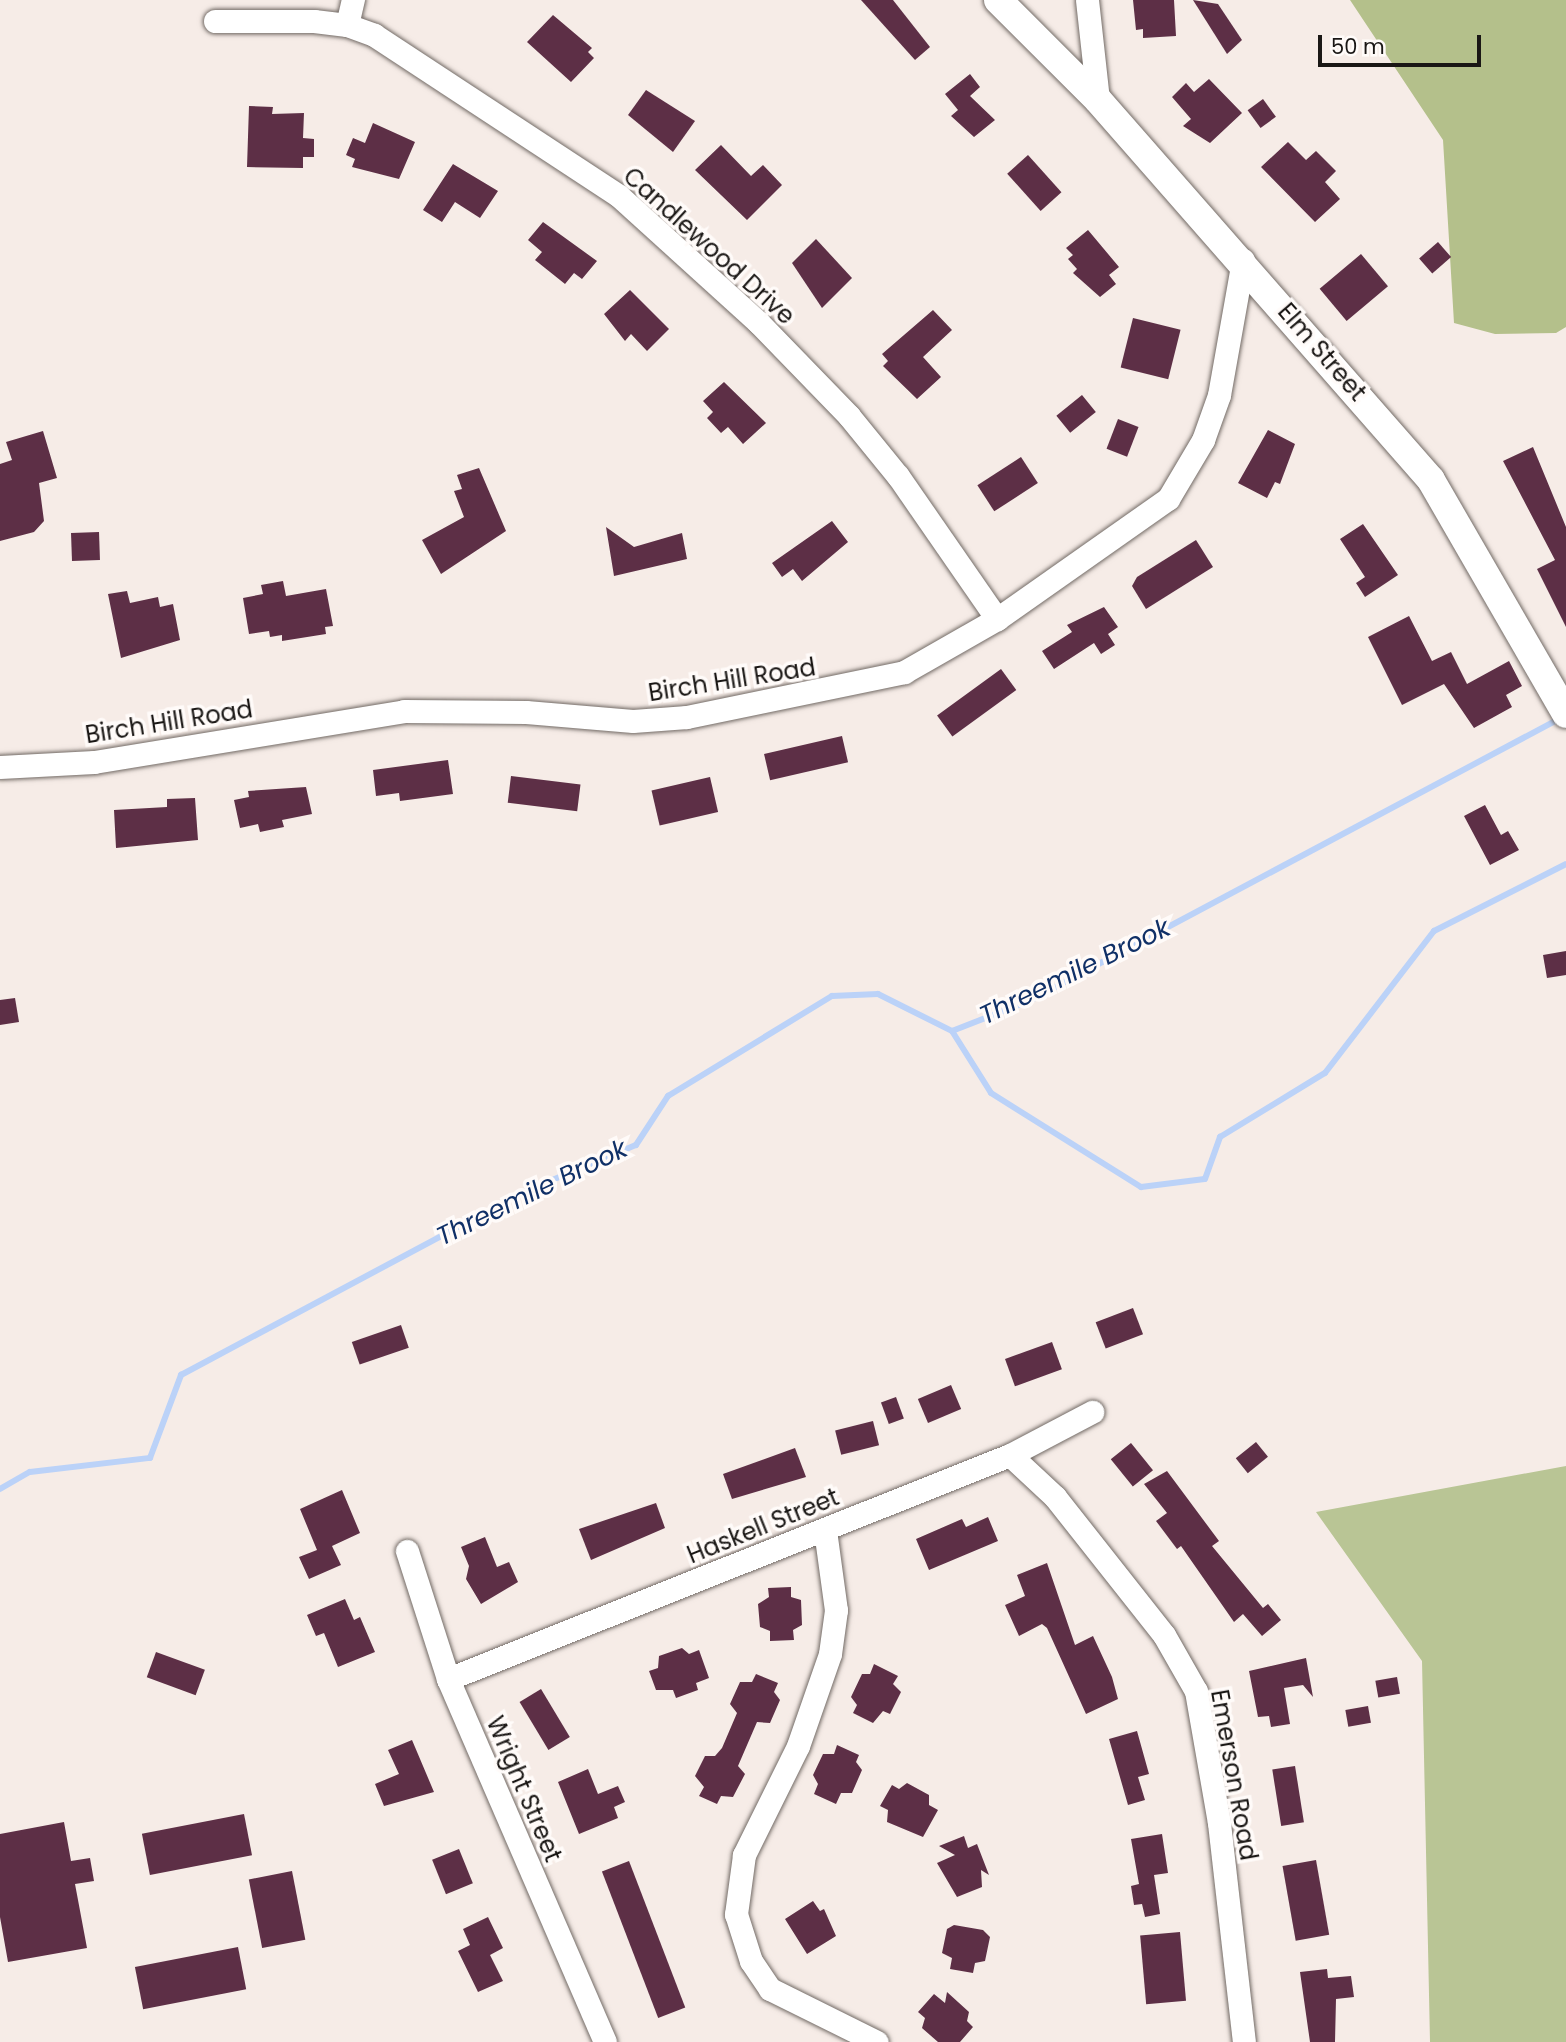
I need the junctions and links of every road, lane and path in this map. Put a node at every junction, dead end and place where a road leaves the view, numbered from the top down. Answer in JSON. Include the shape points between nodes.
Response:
{"nodes":[{"id":1,"x":353,"y":0,"type":"edge"},
{"id":2,"x":998,"y":0,"type":"edge"},
{"id":3,"x":1087,"y":0,"type":"edge"},
{"id":4,"x":215,"y":21,"type":"dead end"},
{"id":5,"x":347,"y":24,"type":"junction"},
{"id":6,"x":1098,"y":100,"type":"junction"},
{"id":7,"x":1243,"y":260,"type":"junction"},
{"id":8,"x":997,"y":619,"type":"junction"},
{"id":9,"x":1564,"y":709,"type":"edge"},
{"id":10,"x":0,"y":767,"type":"edge"},
{"id":11,"x":1092,"y":1412,"type":"dead end"},
{"id":12,"x":1010,"y":1455,"type":"junction"},
{"id":13,"x":825,"y":1530,"type":"junction"},
{"id":14,"x":407,"y":1551,"type":"dead end"},
{"id":15,"x":448,"y":1679,"type":"junction"},
{"id":16,"x":605,"y":2042,"type":"edge"},
{"id":17,"x":877,"y":2042,"type":"edge"},
{"id":18,"x":1244,"y":2042,"type":"edge"}],
"edges":[{"from":1,"to":5,"type":"street"},
{"from":2,"to":6,"type":"street","name":"Elm Street"},
{"from":3,"to":6,"type":"street"},
{"from":4,"to":5,"type":"street","name":"Candlewood Drive"},
{"from":5,"to":8,"type":"street","name":"Candlewood Drive","via":[[402,50],[619,196],[668,238],[849,416],[898,476]]},
{"from":6,"to":7,"type":"street","name":"Elm Street"},
{"from":7,"to":8,"type":"street","name":"Birch Hill Road","via":[[1219,395],[1182,481],[1168,499]]},
{"from":7,"to":9,"type":"street","name":"Elm Street","via":[[1431,480]]},
{"from":8,"to":10,"type":"street","name":"Birch Hill Road","via":[[904,672],[687,717],[633,721],[404,711],[94,762]]},
{"from":11,"to":12,"type":"street","name":"Haskell Street"},
{"from":12,"to":13,"type":"street","name":"Haskell Street"},
{"from":12,"to":18,"type":"street","name":"Emerson Road","via":[[1055,1497],[1164,1635],[1196,1691],[1219,1823]]},
{"from":13,"to":15,"type":"street","name":"Haskell Street"},
{"from":13,"to":17,"type":"street","via":[[836,1610],[830,1654],[798,1746],[744,1855],[736,1914],[751,1961],[770,1989]]},
{"from":14,"to":15,"type":"street","name":"Wright Street"},
{"from":15,"to":16,"type":"street","name":"Wright Street"}]}
